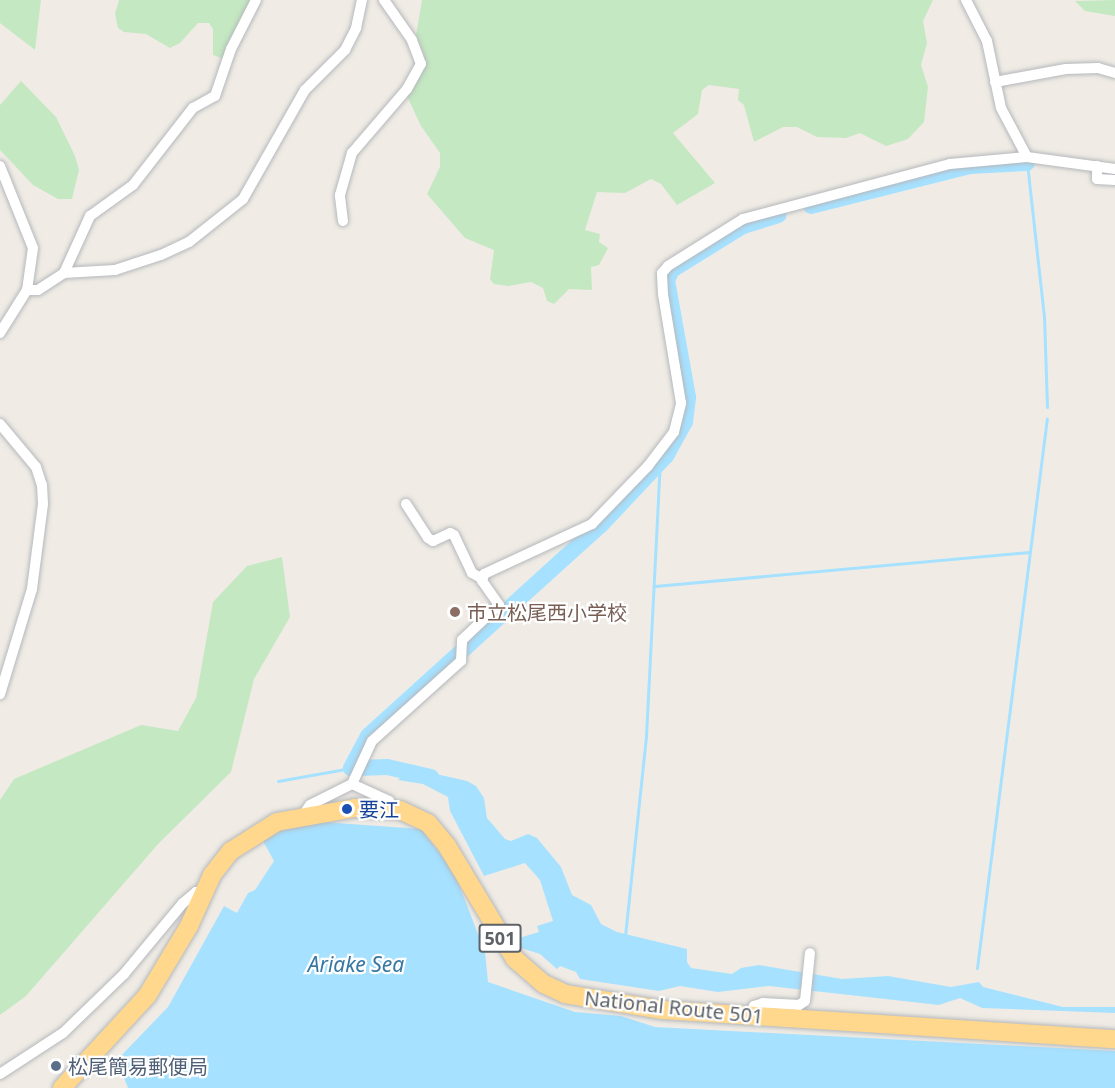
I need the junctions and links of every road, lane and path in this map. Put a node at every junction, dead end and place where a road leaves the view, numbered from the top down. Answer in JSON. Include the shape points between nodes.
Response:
{"nodes":[{"id":1,"x":256,"y":0,"type":"edge"},
{"id":2,"x":362,"y":0,"type":"edge"},
{"id":3,"x":384,"y":0,"type":"edge"},
{"id":4,"x":966,"y":0,"type":"edge"},
{"id":5,"x":1115,"y":73,"type":"edge"},
{"id":6,"x":995,"y":82,"type":"junction"},
{"id":7,"x":1027,"y":157,"type":"junction"},
{"id":8,"x":0,"y":166,"type":"edge"},
{"id":9,"x":1097,"y":166,"type":"junction"},
{"id":10,"x":1115,"y":169,"type":"edge"},
{"id":11,"x":1115,"y":180,"type":"edge"},
{"id":12,"x":343,"y":221,"type":"dead end"},
{"id":13,"x":64,"y":273,"type":"junction"},
{"id":14,"x":27,"y":290,"type":"junction"},
{"id":15,"x":0,"y":333,"type":"edge"},
{"id":16,"x":0,"y":424,"type":"edge"},
{"id":17,"x":406,"y":504,"type":"dead end"},
{"id":18,"x":481,"y":578,"type":"junction"},
{"id":19,"x":0,"y":694,"type":"edge"},
{"id":20,"x":354,"y":781,"type":"junction"},
{"id":21,"x":391,"y":808,"type":"junction"},
{"id":22,"x":303,"y":815,"type":"junction"},
{"id":23,"x":204,"y":891,"type":"junction"},
{"id":24,"x":810,"y":953,"type":"dead end"},
{"id":25,"x":750,"y":1015,"type":"junction"},
{"id":26,"x":1115,"y":1039,"type":"edge"},
{"id":27,"x":0,"y":1074,"type":"edge"},
{"id":28,"x":62,"y":1088,"type":"edge"}],
"edges":[{"from":1,"to":13,"type":"street","via":[[231,49],[215,96],[193,108],[133,185],[90,216]]},
{"from":2,"to":13,"type":"street","via":[[356,28],[345,50],[305,90],[243,199],[189,242],[161,255],[115,270]]},
{"from":3,"to":12,"type":"street","via":[[412,40],[421,64],[407,89],[352,153],[340,195]]},
{"from":4,"to":6,"type":"street","via":[[984,31]]},
{"from":5,"to":6,"type":"street","via":[[1098,68],[1066,69]]},
{"from":6,"to":7,"type":"street","via":[[1001,108]]},
{"from":7,"to":9,"type":"street"},
{"from":7,"to":18,"type":"street","via":[[950,164],[786,205],[743,219],[668,266],[662,273],[663,294],[681,403],[674,432],[648,466],[592,524]]},
{"from":8,"to":14,"type":"street","via":[[31,236]]},
{"from":9,"to":10,"type":"street"},
{"from":9,"to":11,"type":"street","via":[[1097,179]]},
{"from":13,"to":14,"type":"street","via":[[38,290]]},
{"from":14,"to":15,"type":"street"},
{"from":16,"to":19,"type":"street","via":[[36,467],[42,485],[30,597]]},
{"from":17,"to":18,"type":"street","via":[[428,538],[433,541],[450,533],[454,535],[472,573]]},
{"from":18,"to":20,"type":"street","via":[[499,605],[462,640],[461,661],[366,749]]},
{"from":20,"to":21,"type":"street","via":[[389,801]]},
{"from":20,"to":22,"type":"street","via":[[310,805]]},
{"from":21,"to":22,"type":"highway","name":"National Route 501","number":"501"},
{"from":21,"to":25,"type":"highway","name":"National Route 501","number":"501","via":[[412,814],[438,833],[505,946],[544,984],[565,994],[606,1003]]},
{"from":22,"to":23,"type":"highway","name":"National Route 501","number":"501","via":[[277,822],[243,840],[221,861]]},
{"from":23,"to":27,"type":"street","via":[[196,892],[183,903],[124,974],[63,1033]]},
{"from":23,"to":28,"type":"highway","name":"National Route 501","number":"501","via":[[189,926],[147,996]]},
{"from":24,"to":25,"type":"street","via":[[807,997],[799,1005],[763,1003],[754,1006]]},
{"from":25,"to":26,"type":"highway","name":"National Route 501","number":"501"}]}
